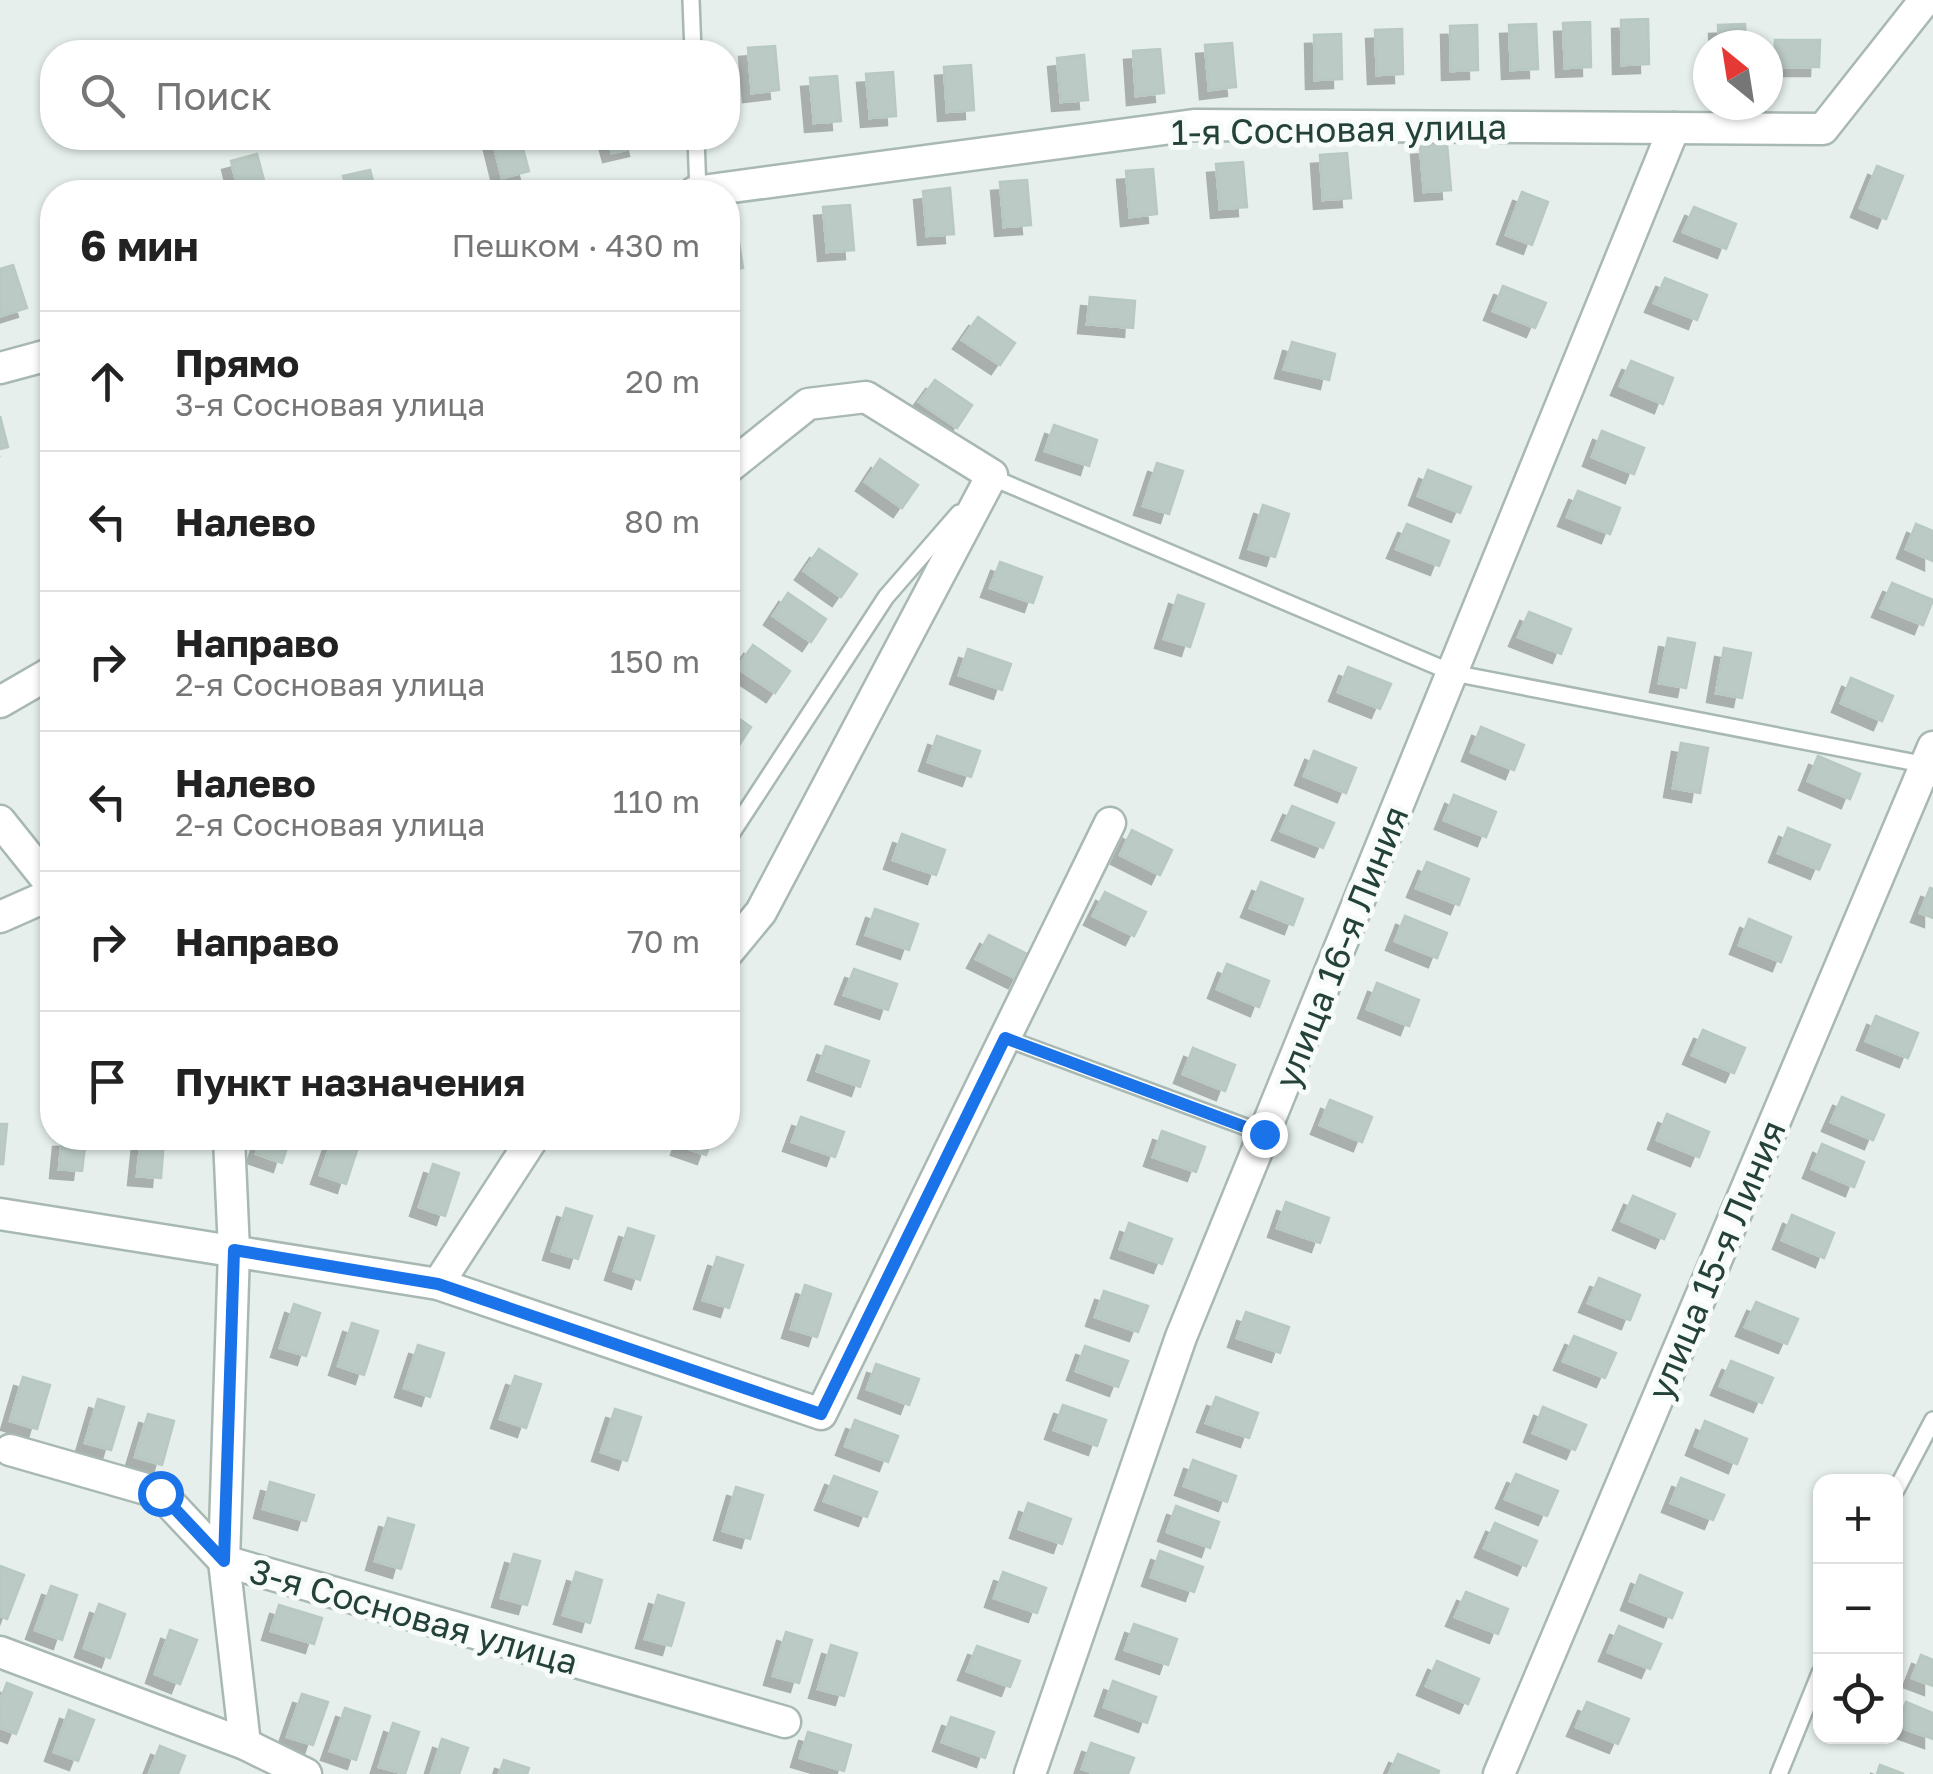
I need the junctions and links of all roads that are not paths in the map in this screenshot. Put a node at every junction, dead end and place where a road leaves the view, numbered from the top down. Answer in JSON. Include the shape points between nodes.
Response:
{"nodes":[{"id":1,"x":691,"y":0,"type":"edge"},
{"id":2,"x":1925,"y":0,"type":"edge"},
{"id":3,"x":693,"y":40,"type":"edge"},
{"id":4,"x":1674,"y":128,"type":"junction"},
{"id":5,"x":696,"y":150,"type":"edge"},
{"id":6,"x":696,"y":180,"type":"edge"},
{"id":7,"x":740,"y":186,"type":"edge"},
{"id":8,"x":40,"y":357,"type":"edge"},
{"id":9,"x":0,"y":368,"type":"edge"},
{"id":10,"x":740,"y":458,"type":"edge"},
{"id":11,"x":992,"y":475,"type":"junction"},
{"id":12,"x":1453,"y":673,"type":"junction"},
{"id":13,"x":40,"y":679,"type":"edge"},
{"id":14,"x":0,"y":702,"type":"edge"},
{"id":15,"x":1931,"y":760,"type":"edge"},
{"id":16,"x":0,"y":821,"type":"edge"},
{"id":17,"x":740,"y":821,"type":"edge"},
{"id":18,"x":1110,"y":823,"type":"dead end"},
{"id":19,"x":40,"y":874,"type":"edge"},
{"id":20,"x":40,"y":896,"type":"edge"},
{"id":21,"x":0,"y":918,"type":"edge"},
{"id":22,"x":740,"y":937,"type":"edge"},
{"id":23,"x":1005,"y":1038,"type":"junction"},
{"id":24,"x":1264,"y":1134,"type":"junction"},
{"id":25,"x":230,"y":1150,"type":"edge"},
{"id":26,"x":525,"y":1150,"type":"edge"},
{"id":27,"x":0,"y":1214,"type":"edge"},
{"id":28,"x":234,"y":1250,"type":"junction"},
{"id":29,"x":438,"y":1284,"type":"junction"},
{"id":30,"x":1933,"y":1420,"type":"edge"},
{"id":31,"x":10,"y":1450,"type":"dead end"},
{"id":32,"x":1903,"y":1477,"type":"edge"},
{"id":33,"x":224,"y":1561,"type":"junction"},
{"id":34,"x":0,"y":1652,"type":"edge"},
{"id":35,"x":1813,"y":1691,"type":"edge"},
{"id":36,"x":785,"y":1722,"type":"dead end"},
{"id":37,"x":245,"y":1744,"type":"junction"},
{"id":38,"x":306,"y":1774,"type":"edge"},
{"id":39,"x":1030,"y":1774,"type":"edge"},
{"id":40,"x":1499,"y":1774,"type":"edge"},
{"id":41,"x":1780,"y":1774,"type":"edge"}],
"edges":[{"from":1,"to":3,"type":"lane"},
{"from":2,"to":4,"type":"street","name":"1-я Сосновая улица","via":[[1823,129]]},
{"from":4,"to":7,"type":"street","name":"1-я Сосновая улица","via":[[1194,125]]},
{"from":4,"to":12,"type":"street","name":"улица 16-я Линия"},
{"from":5,"to":6,"type":"lane"},
{"from":8,"to":9,"type":"street"},
{"from":10,"to":11,"type":"street","via":[[808,404],[866,397]]},
{"from":11,"to":12,"type":"lane"},
{"from":11,"to":17,"type":"lane","via":[[886,596]]},
{"from":11,"to":22,"type":"street","via":[[761,912]]},
{"from":12,"to":15,"type":"lane"},
{"from":12,"to":24,"type":"street","name":"улица 16-я Линия"},
{"from":13,"to":14,"type":"street"},
{"from":15,"to":40,"type":"street","name":"улица 15-я Линия"},
{"from":16,"to":19,"type":"street"},
{"from":18,"to":23,"type":"street"},
{"from":20,"to":21,"type":"street"},
{"from":23,"to":24,"type":"lane"},
{"from":23,"to":29,"type":"street","via":[[821,1414]]},
{"from":24,"to":39,"type":"street","name":"улица 16-я Линия","via":[[1182,1338]]},
{"from":25,"to":28,"type":"street"},
{"from":26,"to":29,"type":"street"},
{"from":27,"to":28,"type":"street"},
{"from":28,"to":29,"type":"street"},
{"from":28,"to":33,"type":"street"},
{"from":30,"to":32,"type":"lane"},
{"from":31,"to":33,"type":"street","name":"3-я Сосновая улица","via":[[160,1493]]},
{"from":33,"to":36,"type":"street","name":"3-я Сосновая улица"},
{"from":33,"to":37,"type":"street"},
{"from":34,"to":37,"type":"street"},
{"from":35,"to":41,"type":"lane"},
{"from":37,"to":38,"type":"street"}]}
